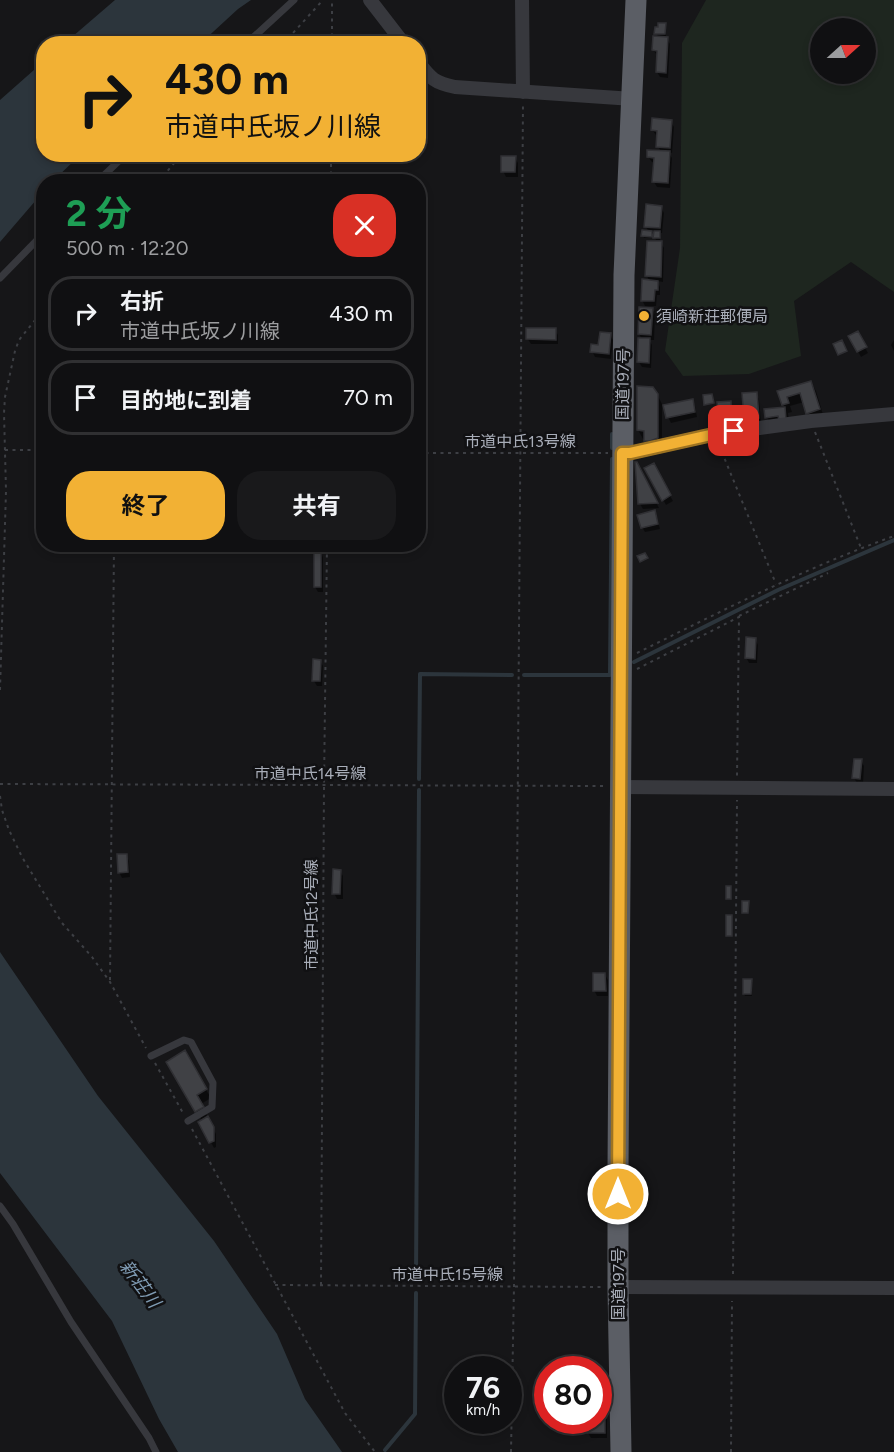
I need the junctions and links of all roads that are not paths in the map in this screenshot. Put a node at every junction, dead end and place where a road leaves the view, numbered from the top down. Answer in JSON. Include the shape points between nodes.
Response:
{"nodes":[{"id":1,"x":294,"y":0,"type":"edge"},
{"id":2,"x":370,"y":0,"type":"edge"},
{"id":3,"x":522,"y":0,"type":"edge"},
{"id":4,"x":636,"y":0,"type":"edge"},
{"id":5,"x":255,"y":36,"type":"edge"},
{"id":6,"x":398,"y":36,"type":"edge"},
{"id":7,"x":426,"y":72,"type":"edge"},
{"id":8,"x":523,"y":92,"type":"junction"},
{"id":9,"x":633,"y":99,"type":"junction"},
{"id":10,"x":118,"y":162,"type":"edge"},
{"id":11,"x":105,"y":174,"type":"edge"},
{"id":12,"x":36,"y":241,"type":"edge"},
{"id":13,"x":0,"y":278,"type":"edge"},
{"id":14,"x":894,"y":414,"type":"edge"},
{"id":15,"x":622,"y":453,"type":"junction"},
{"id":16,"x":620,"y":787,"type":"junction"},
{"id":17,"x":894,"y":789,"type":"edge"},
{"id":18,"x":151,"y":1056,"type":"road end"},
{"id":19,"x":188,"y":1121,"type":"road end"},
{"id":20,"x":0,"y":1206,"type":"edge"},
{"id":21,"x":618,"y":1287,"type":"junction"},
{"id":22,"x":894,"y":1288,"type":"edge"},
{"id":23,"x":156,"y":1452,"type":"edge"},
{"id":24,"x":621,"y":1452,"type":"edge"}],
"edges":[{"from":1,"to":5,"type":"lane"},
{"from":2,"to":6,"type":"street"},
{"from":3,"to":8,"type":"street"},
{"from":4,"to":9,"type":"highway","name":"国道197号"},
{"from":7,"to":8,"type":"street","via":[[438,84]]},
{"from":8,"to":9,"type":"street"},
{"from":9,"to":15,"type":"highway","name":"国道197号","via":[[624,275]]},
{"from":10,"to":11,"type":"lane"},
{"from":12,"to":13,"type":"lane"},
{"from":14,"to":15,"type":"street","via":[[715,434]]},
{"from":15,"to":16,"type":"highway","name":"国道197号"},
{"from":16,"to":17,"type":"street"},
{"from":16,"to":21,"type":"highway","name":"国道197号"},
{"from":18,"to":19,"type":"lane","via":[[184,1040],[191,1042],[213,1083],[212,1107]]},
{"from":20,"to":23,"type":"lane"},
{"from":21,"to":22,"type":"street"},
{"from":21,"to":24,"type":"highway","name":"国道197号"}]}
